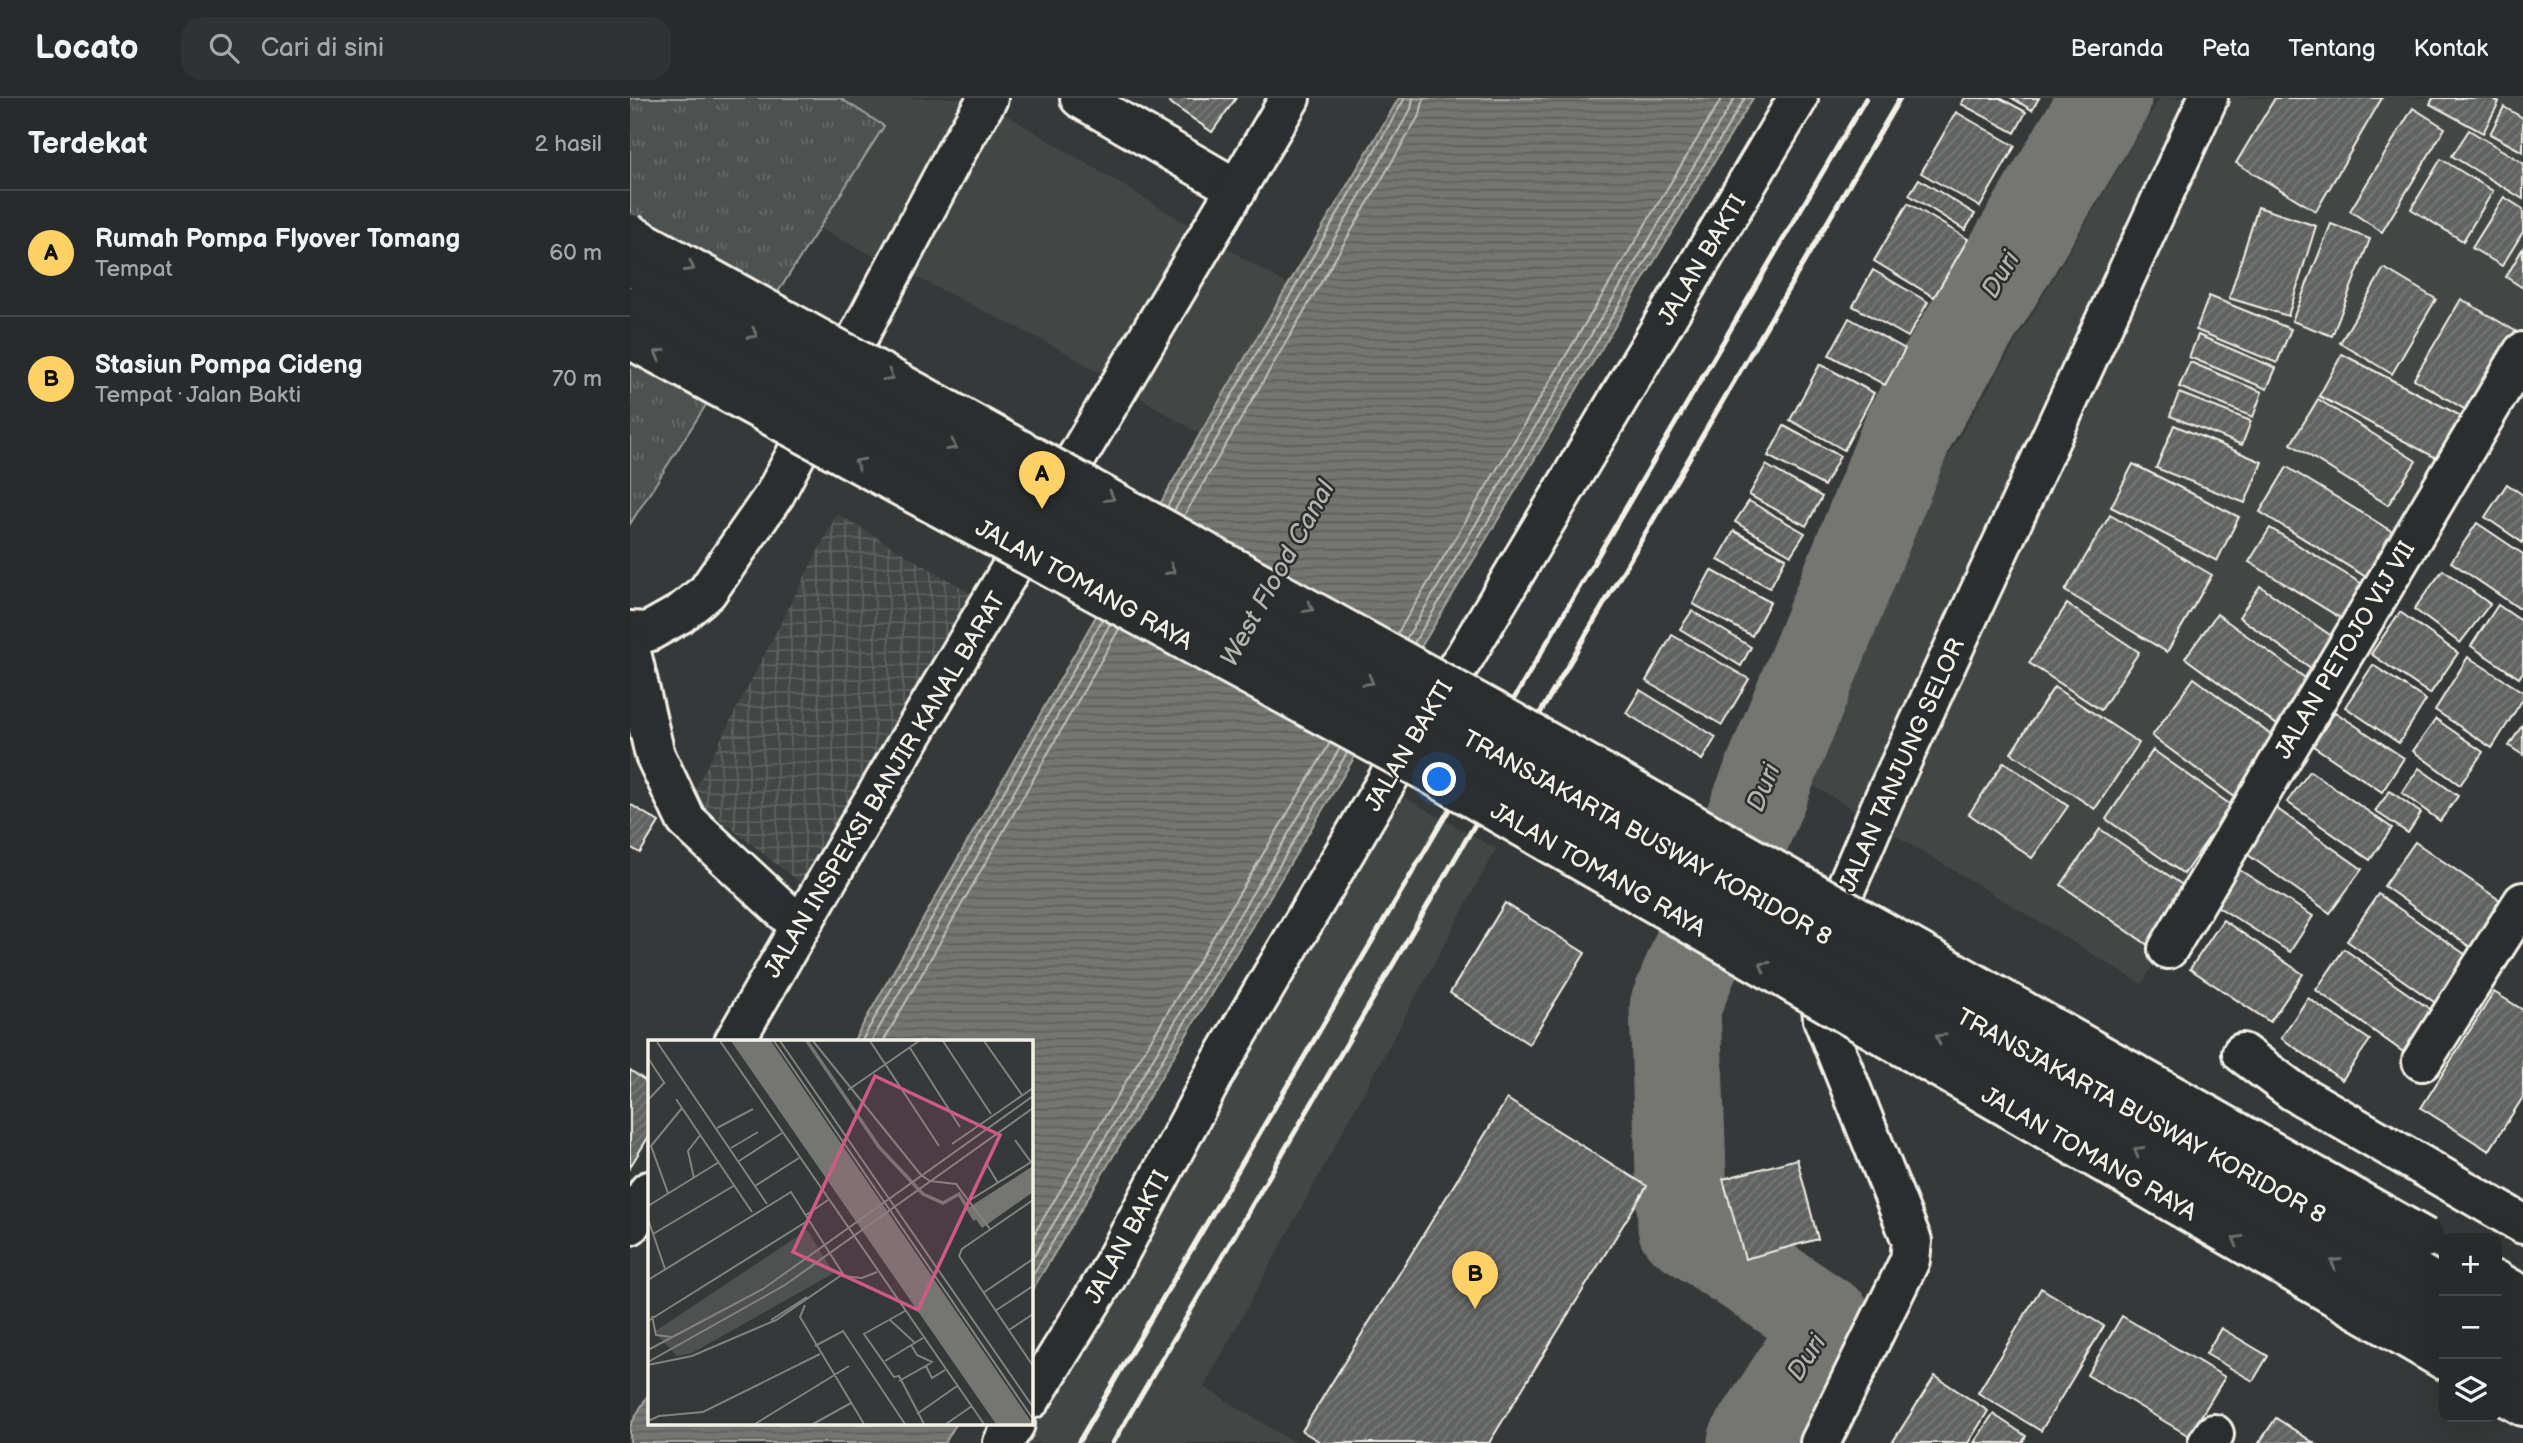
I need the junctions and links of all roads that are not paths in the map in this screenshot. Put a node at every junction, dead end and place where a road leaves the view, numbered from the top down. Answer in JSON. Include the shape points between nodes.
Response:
{"nodes":[{"id":1,"x":1080,"y":98,"type":"edge"},
{"id":2,"x":1290,"y":98,"type":"edge"},
{"id":3,"x":1798,"y":98,"type":"edge"},
{"id":4,"x":2208,"y":98,"type":"edge"},
{"id":5,"x":979,"y":101,"type":"edge"},
{"id":6,"x":1237,"y":190,"type":"junction"},
{"id":7,"x":630,"y":234,"type":"edge"},
{"id":8,"x":630,"y":265,"type":"edge"},
{"id":9,"x":630,"y":306,"type":"edge"},
{"id":10,"x":630,"y":339,"type":"edge"},
{"id":11,"x":2523,"y":352,"type":"edge"},
{"id":12,"x":630,"y":631,"type":"edge"},
{"id":13,"x":630,"y":648,"type":"edge"},
{"id":14,"x":2523,"y":902,"type":"edge"},
{"id":15,"x":800,"y":926,"type":"junction"},
{"id":16,"x":2168,"y":948,"type":"dead end"},
{"id":17,"x":735,"y":1040,"type":"edge"},
{"id":18,"x":2242,"y":1053,"type":"dead end"},
{"id":19,"x":2422,"y":1060,"type":"dead end"},
{"id":20,"x":648,"y":1193,"type":"edge"},
{"id":21,"x":2523,"y":1224,"type":"edge"},
{"id":22,"x":630,"y":1225,"type":"edge"},
{"id":23,"x":2410,"y":1275,"type":"edge"},
{"id":24,"x":2502,"y":1284,"type":"edge"},
{"id":25,"x":2439,"y":1286,"type":"edge"},
{"id":26,"x":2523,"y":1296,"type":"edge"},
{"id":27,"x":2439,"y":1318,"type":"edge"},
{"id":28,"x":2502,"y":1322,"type":"edge"},
{"id":29,"x":2523,"y":1335,"type":"edge"},
{"id":30,"x":2444,"y":1359,"type":"edge"},
{"id":31,"x":2500,"y":1359,"type":"edge"},
{"id":32,"x":2523,"y":1372,"type":"edge"},
{"id":33,"x":2502,"y":1394,"type":"edge"},
{"id":34,"x":1032,"y":1397,"type":"edge"},
{"id":35,"x":2523,"y":1406,"type":"edge"},
{"id":36,"x":1014,"y":1426,"type":"edge"},
{"id":37,"x":1003,"y":1443,"type":"edge"},
{"id":38,"x":1820,"y":1443,"type":"edge"}],
"edges":[{"from":1,"to":6,"type":"street"},
{"from":2,"to":6,"type":"street","name":"JALAN INSPEKSI BANJIR KANAL BARAT"},
{"from":3,"to":34,"type":"street","name":"JALAN BAKTI","via":[[1405,749],[1217,1069],[1107,1278]]},
{"from":4,"to":38,"type":"street","name":"JALAN TANJUNG SELOR","via":[[1884,799],[1836,911],[1819,964],[1823,1019],[1912,1241],[1910,1260]]},
{"from":5,"to":12,"type":"street","via":[[775,494],[707,592],[648,632]]},
{"from":6,"to":15,"type":"street","name":"JALAN INSPEKSI BANJIR KANAL BARAT"},
{"from":7,"to":23,"type":"street","one_way":true,"bridge":true,"via":[[1493,711]]},
{"from":8,"to":23,"type":"street","name":"TRANSJAKARTA BUSWAY KORIDOR 8","one_way":true,"bridge":true},
{"from":23,"to":9,"type":"street","name":"TRANSJAKARTA BUSWAY KORIDOR 8","one_way":true,"bridge":true,"via":[[1460,764]]},
{"from":23,"to":10,"type":"street","name":"JALAN TOMANG RAYA","one_way":true,"bridge":true,"via":[[1429,773]]},
{"from":11,"to":16,"type":"street","name":"JALAN PETOJO VIJ VII"},
{"from":13,"to":15,"type":"street","via":[[655,755],[686,820]]},
{"from":14,"to":19,"type":"street"},
{"from":15,"to":17,"type":"street","name":"JALAN INSPEKSI BANJIR KANAL BARAT"},
{"from":18,"to":21,"type":"street","via":[[2293,1091]]},
{"from":20,"to":22,"type":"street"},
{"from":23,"to":25,"type":"street","name":"TRANSJAKARTA BUSWAY KORIDOR 8"},
{"from":23,"to":27,"type":"street","name":"TRANSJAKARTA BUSWAY KORIDOR 8"},
{"from":23,"to":30,"type":"street"},
{"from":24,"to":26,"type":"street"},
{"from":28,"to":29,"type":"street"},
{"from":31,"to":32,"type":"street"},
{"from":33,"to":35,"type":"street"},
{"from":36,"to":37,"type":"street"}]}
